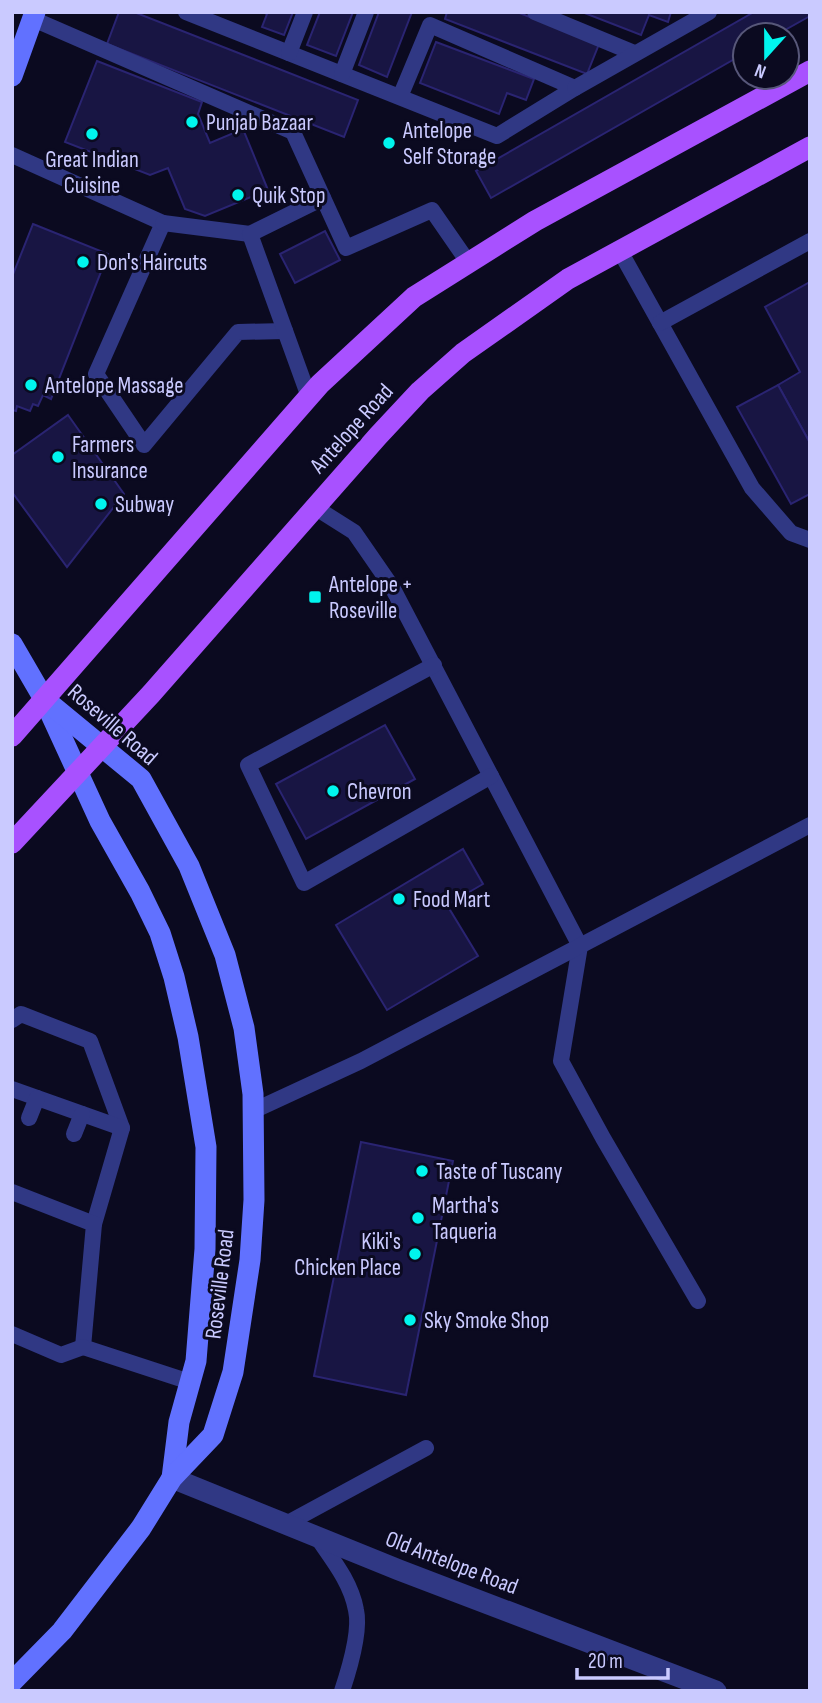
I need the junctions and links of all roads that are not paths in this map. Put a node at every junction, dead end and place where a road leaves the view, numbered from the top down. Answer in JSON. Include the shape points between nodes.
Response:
{"nodes":[{"id":1,"x":186,"y":12,"type":"edge"},
{"id":2,"x":233,"y":12,"type":"edge"},
{"id":3,"x":305,"y":12,"type":"edge"},
{"id":4,"x":366,"y":12,"type":"edge"},
{"id":5,"x":535,"y":12,"type":"edge"},
{"id":6,"x":709,"y":12,"type":"edge"},
{"id":7,"x":34,"y":16,"type":"edge"},
{"id":8,"x":433,"y":19,"type":"edge"},
{"id":9,"x":227,"y":28,"type":"junction"},
{"id":10,"x":289,"y":53,"type":"junction"},
{"id":11,"x":635,"y":53,"type":"junction"},
{"id":12,"x":810,"y":71,"type":"edge"},
{"id":13,"x":342,"y":74,"type":"junction"},
{"id":14,"x":12,"y":76,"type":"edge"},
{"id":15,"x":575,"y":88,"type":"junction"},
{"id":16,"x":400,"y":97,"type":"junction"},
{"id":17,"x":810,"y":147,"type":"edge"},
{"id":18,"x":12,"y":155,"type":"edge"},
{"id":19,"x":323,"y":198,"type":"junction"},
{"id":20,"x":163,"y":223,"type":"junction"},
{"id":21,"x":250,"y":234,"type":"junction"},
{"id":22,"x":810,"y":241,"type":"edge"},
{"id":23,"x":620,"y":251,"type":"junction"},
{"id":24,"x":468,"y":262,"type":"junction"},
{"id":25,"x":660,"y":323,"type":"junction"},
{"id":26,"x":285,"y":331,"type":"junction"},
{"id":27,"x":309,"y":397,"type":"junction"},
{"id":28,"x":316,"y":508,"type":"junction"},
{"id":29,"x":810,"y":540,"type":"edge"},
{"id":30,"x":12,"y":644,"type":"edge"},
{"id":31,"x":433,"y":665,"type":"junction"},
{"id":32,"x":44,"y":699,"type":"junction"},
{"id":33,"x":12,"y":736,"type":"edge"},
{"id":34,"x":101,"y":747,"type":"junction"},
{"id":35,"x":78,"y":772,"type":"junction"},
{"id":36,"x":491,"y":776,"type":"junction"},
{"id":37,"x":810,"y":825,"type":"edge"},
{"id":38,"x":12,"y":843,"type":"edge"},
{"id":39,"x":580,"y":946,"type":"junction"},
{"id":40,"x":12,"y":1020,"type":"edge"},
{"id":41,"x":12,"y":1089,"type":"edge"},
{"id":42,"x":37,"y":1098,"type":"junction"},
{"id":43,"x":253,"y":1111,"type":"junction"},
{"id":44,"x":82,"y":1114,"type":"junction"},
{"id":45,"x":29,"y":1118,"type":"dead end"},
{"id":46,"x":122,"y":1128,"type":"junction"},
{"id":47,"x":74,"y":1134,"type":"dead end"},
{"id":48,"x":12,"y":1192,"type":"edge"},
{"id":49,"x":94,"y":1224,"type":"junction"},
{"id":50,"x":698,"y":1301,"type":"dead end"},
{"id":51,"x":12,"y":1335,"type":"edge"},
{"id":52,"x":83,"y":1347,"type":"junction"},
{"id":53,"x":190,"y":1382,"type":"junction"},
{"id":54,"x":426,"y":1448,"type":"dead end"},
{"id":55,"x":172,"y":1478,"type":"junction"},
{"id":56,"x":286,"y":1524,"type":"junction"},
{"id":57,"x":317,"y":1537,"type":"junction"},
{"id":58,"x":12,"y":1682,"type":"edge"},
{"id":59,"x":342,"y":1691,"type":"edge"},
{"id":60,"x":716,"y":1691,"type":"edge"}],
"edges":[{"from":1,"to":9,"type":"lane"},
{"from":2,"to":9,"type":"lane"},
{"from":3,"to":10,"type":"lane"},
{"from":4,"to":13,"type":"lane"},
{"from":5,"to":11,"type":"lane"},
{"from":6,"to":11,"type":"lane"},
{"from":7,"to":14,"type":"main road"},
{"from":7,"to":19,"type":"lane","via":[[293,132]]},
{"from":8,"to":15,"type":"lane"},
{"from":8,"to":16,"type":"lane"},
{"from":9,"to":10,"type":"lane"},
{"from":10,"to":13,"type":"lane"},
{"from":11,"to":15,"type":"lane"},
{"from":12,"to":24,"type":"main road"},
{"from":13,"to":16,"type":"lane"},
{"from":15,"to":16,"type":"lane","via":[[497,136]]},
{"from":17,"to":23,"type":"main road","name":"Antelope Road"},
{"from":18,"to":20,"type":"lane"},
{"from":19,"to":21,"type":"lane"},
{"from":19,"to":24,"type":"lane","via":[[346,248],[432,210]]},
{"from":20,"to":21,"type":"lane"},
{"from":20,"to":26,"type":"lane","via":[[96,374],[144,445],[238,332]]},
{"from":21,"to":26,"type":"lane"},
{"from":22,"to":25,"type":"lane"},
{"from":23,"to":25,"type":"lane"},
{"from":23,"to":28,"type":"main road","name":"Antelope Road","via":[[568,279],[463,353],[420,391]]},
{"from":24,"to":27,"type":"main road","via":[[414,297]]},
{"from":25,"to":29,"type":"lane","via":[[752,488],[791,533]]},
{"from":26,"to":27,"type":"lane"},
{"from":27,"to":32,"type":"main road"},
{"from":28,"to":31,"type":"lane","via":[[354,532],[392,587]]},
{"from":28,"to":34,"type":"main road","name":"Antelope Road"},
{"from":30,"to":32,"type":"main road"},
{"from":31,"to":36,"type":"lane"},
{"from":31,"to":36,"type":"lane","via":[[247,765],[304,883]]},
{"from":32,"to":33,"type":"main road"},
{"from":32,"to":34,"type":"main road","name":"Roseville Road"},
{"from":32,"to":35,"type":"main road","name":"Roseville Road"},
{"from":34,"to":35,"type":"main road","name":"Antelope Road"},
{"from":34,"to":43,"type":"main road","name":"Roseville Road","via":[[141,779],[189,866],[228,965],[244,1028]]},
{"from":35,"to":38,"type":"main road","name":"Antelope Road"},
{"from":35,"to":53,"type":"main road","name":"Roseville Road","via":[[160,933],[199,1092],[207,1195],[197,1361]]},
{"from":36,"to":39,"type":"lane"},
{"from":37,"to":39,"type":"lane"},
{"from":39,"to":43,"type":"lane","via":[[361,1061]]},
{"from":39,"to":50,"type":"lane","via":[[561,1061]]},
{"from":40,"to":46,"type":"lane","via":[[20,1014],[90,1041]]},
{"from":41,"to":42,"type":"lane"},
{"from":42,"to":44,"type":"lane"},
{"from":42,"to":45,"type":"lane"},
{"from":43,"to":55,"type":"main road","name":"Roseville Road","via":[[250,1259],[233,1372],[214,1435]]},
{"from":44,"to":46,"type":"lane"},
{"from":44,"to":47,"type":"lane"},
{"from":46,"to":49,"type":"lane"},
{"from":48,"to":49,"type":"lane","via":[[51,1198]]},
{"from":49,"to":52,"type":"lane"},
{"from":51,"to":52,"type":"lane","via":[[61,1354]]},
{"from":52,"to":53,"type":"lane"},
{"from":53,"to":55,"type":"main road","name":"Roseville Road"},
{"from":54,"to":56,"type":"lane"},
{"from":55,"to":56,"type":"street","name":"Old Antelope Road"},
{"from":55,"to":58,"type":"main road","name":"Roseville Road","via":[[100,1584]]},
{"from":56,"to":57,"type":"street","name":"Old Antelope Road"},
{"from":57,"to":59,"type":"lane","via":[[342,1574],[357,1611],[353,1660]]},
{"from":57,"to":60,"type":"street","name":"Old Antelope Road"}]}
